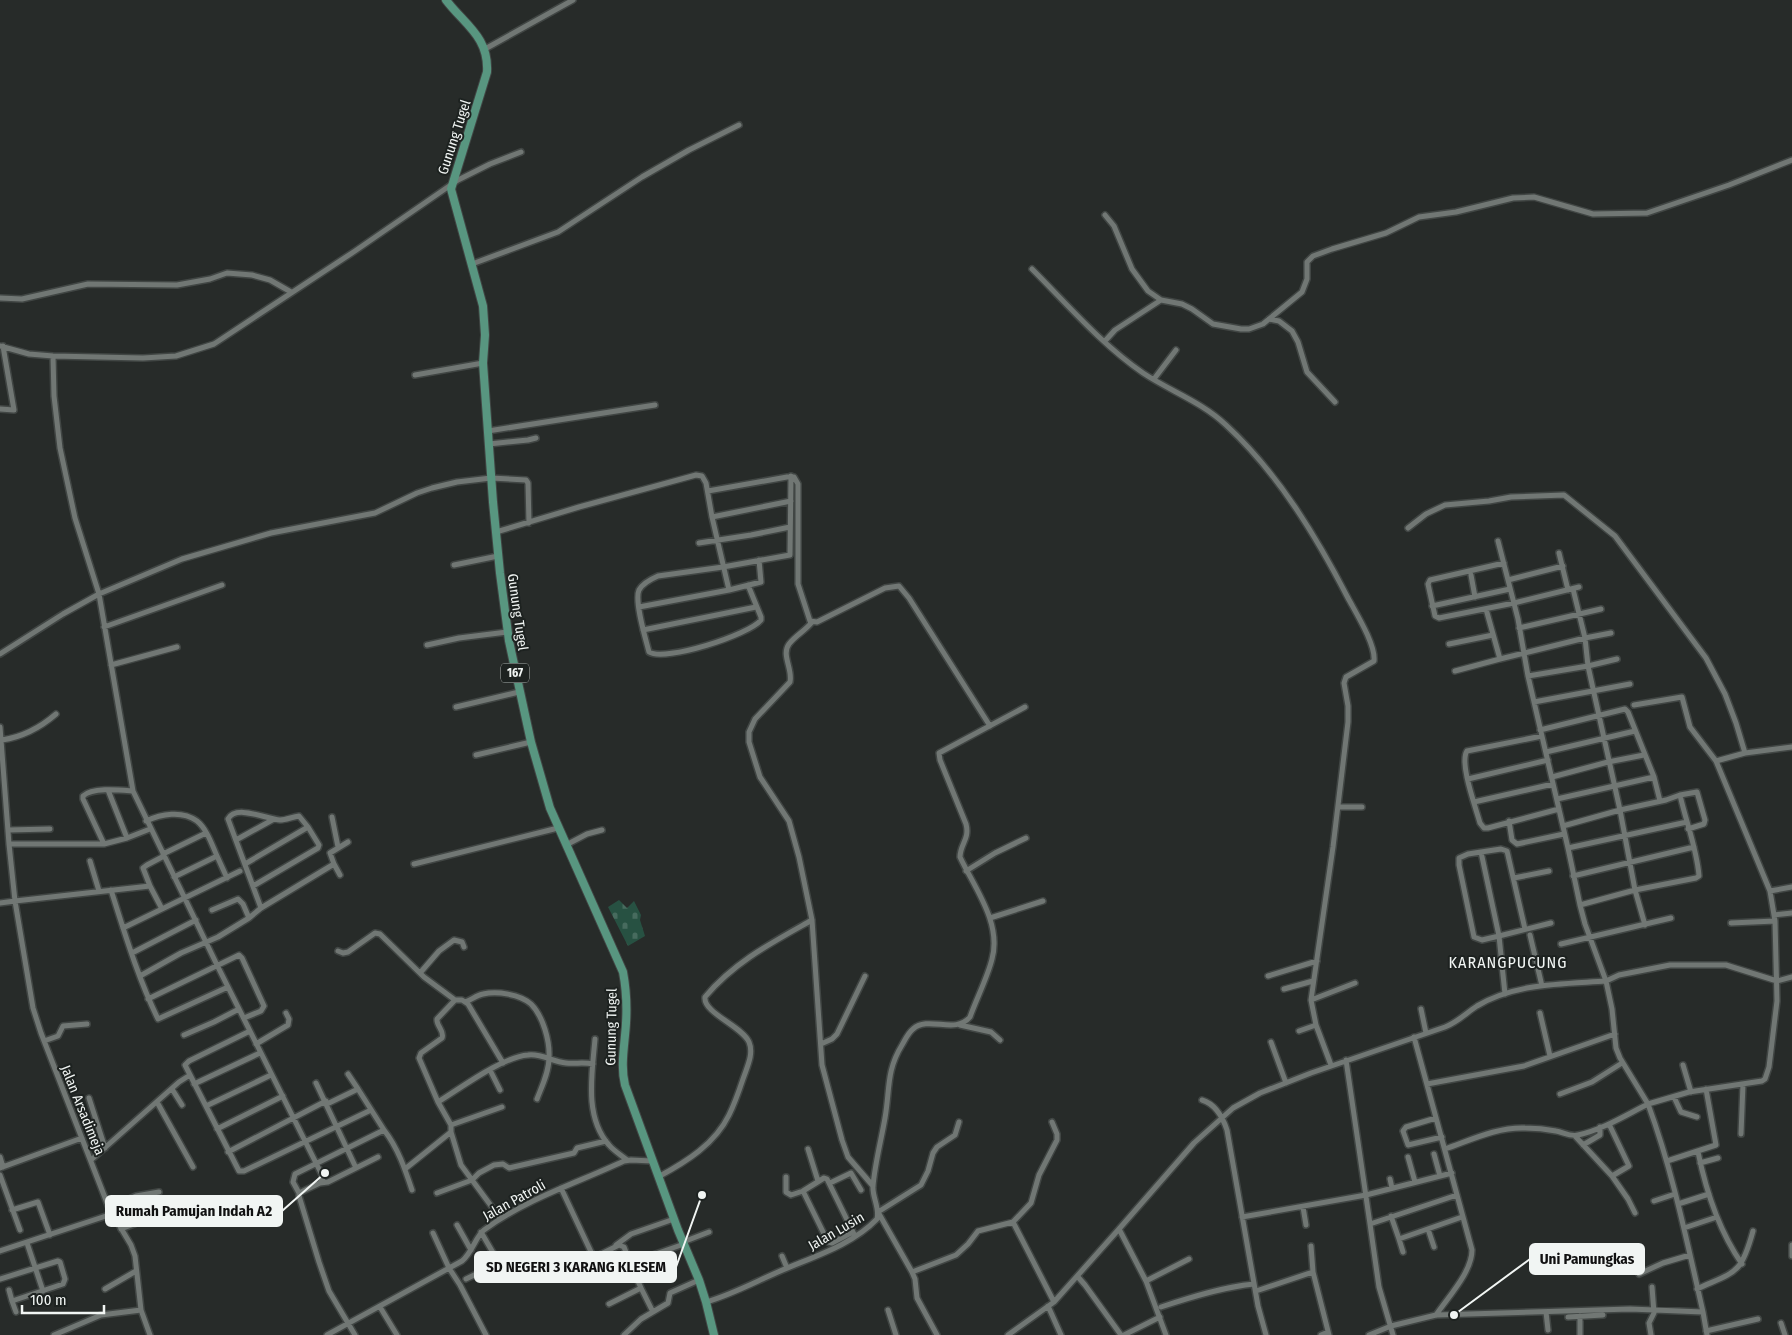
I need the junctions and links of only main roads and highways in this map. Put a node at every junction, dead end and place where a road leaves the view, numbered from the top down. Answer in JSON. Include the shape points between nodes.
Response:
{"nodes":[{"id":1,"x":446,"y":0,"type":"edge"},
{"id":2,"x":714,"y":1335,"type":"edge"}],
"edges":[{"from":1,"to":2,"type":"main road","name":"Gunung Tugel","number":"167","via":[[474,32],[485,49],[488,62],[452,184],[452,195],[482,306],[483,363],[498,556],[520,692],[542,785],[623,972],[626,1022],[624,1080],[699,1280]]}]}
